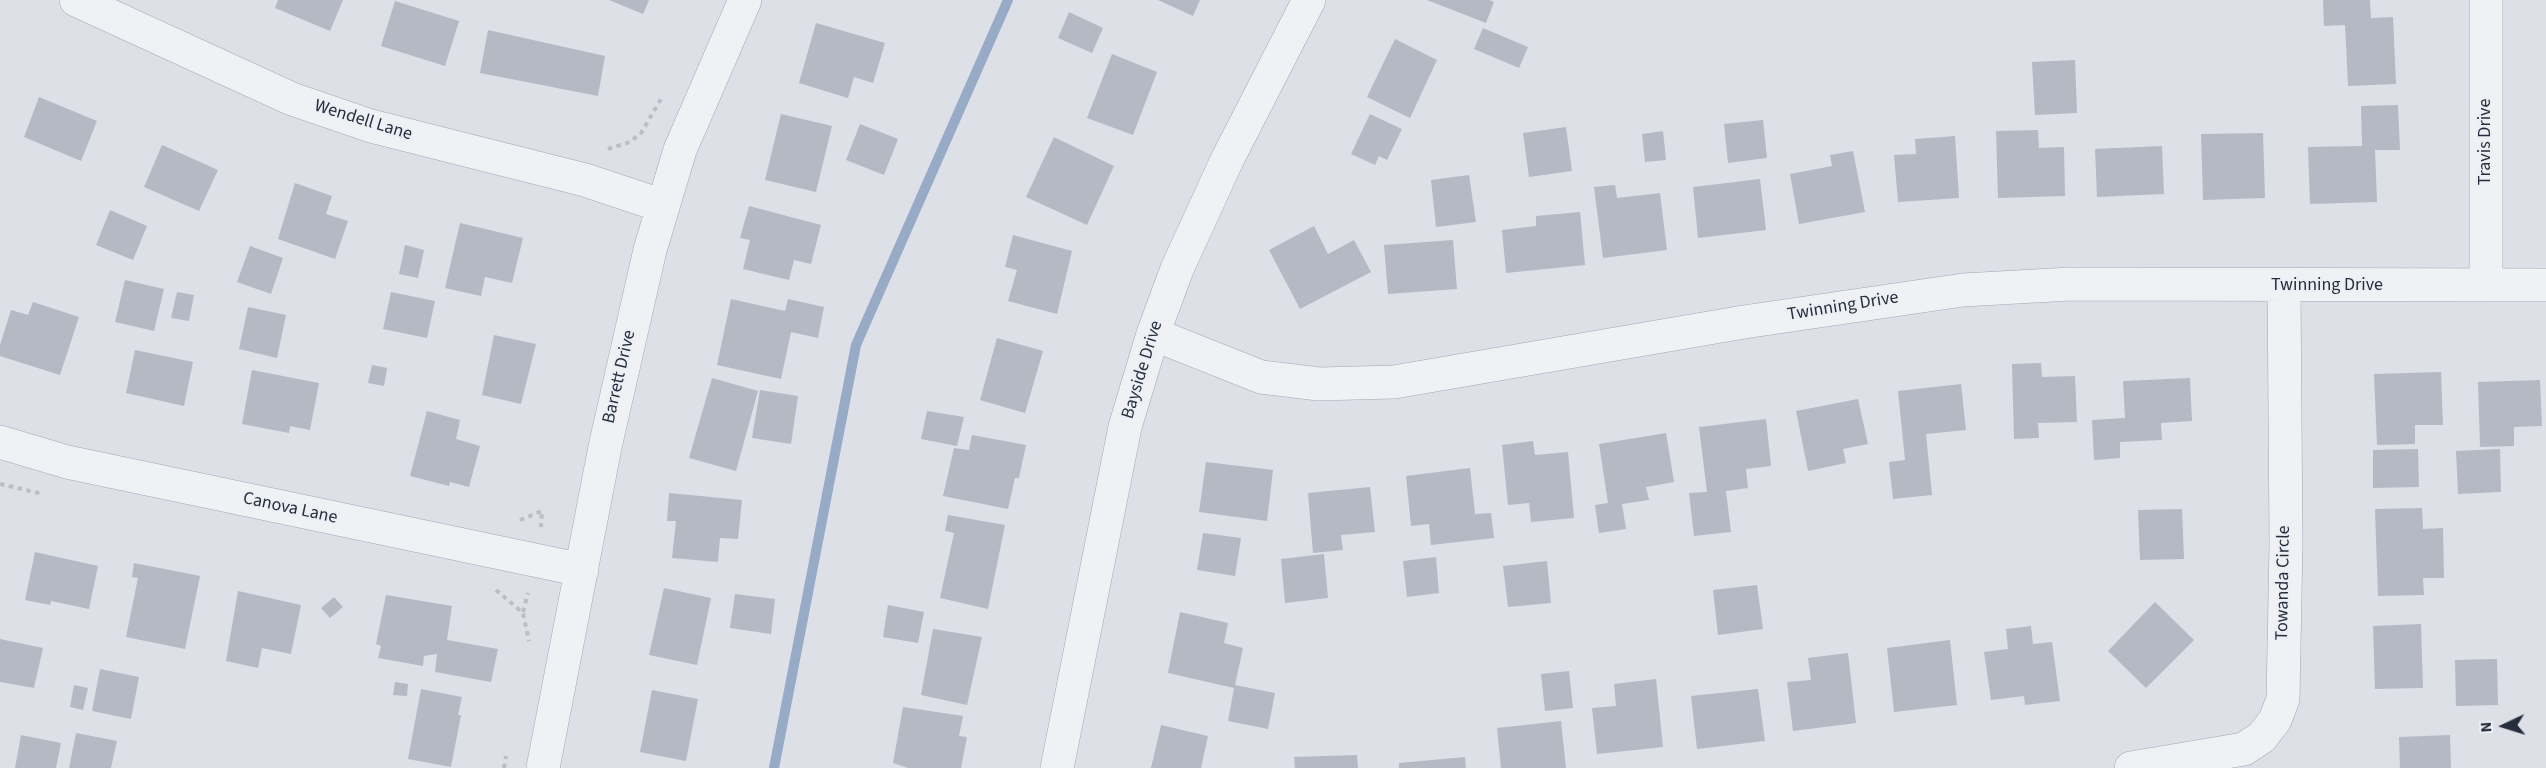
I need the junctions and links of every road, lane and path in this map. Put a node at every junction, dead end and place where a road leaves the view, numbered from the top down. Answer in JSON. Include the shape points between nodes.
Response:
{"nodes":[{"id":1,"x":76,"y":0,"type":"edge"},
{"id":2,"x":745,"y":0,"type":"edge"},
{"id":3,"x":1309,"y":0,"type":"edge"},
{"id":4,"x":2486,"y":0,"type":"edge"},
{"id":5,"x":663,"y":94,"type":"dead end"},
{"id":6,"x":603,"y":149,"type":"dead end"},
{"id":7,"x":663,"y":206,"type":"junction"},
{"id":8,"x":2486,"y":285,"type":"junction"},
{"id":9,"x":2546,"y":285,"type":"edge"},
{"id":10,"x":2284,"y":286,"type":"junction"},
{"id":11,"x":1153,"y":334,"type":"junction"},
{"id":12,"x":0,"y":442,"type":"edge"},
{"id":13,"x":0,"y":484,"type":"edge"},
{"id":14,"x":45,"y":495,"type":"dead end"},
{"id":15,"x":582,"y":570,"type":"junction"},
{"id":16,"x":492,"y":587,"type":"dead end"},
{"id":17,"x":530,"y":644,"type":"dead end"},
{"id":18,"x":509,"y":745,"type":"dead end"},
{"id":19,"x":504,"y":768,"type":"edge"},
{"id":20,"x":543,"y":768,"type":"edge"},
{"id":21,"x":1057,"y":768,"type":"edge"},
{"id":22,"x":2131,"y":768,"type":"edge"}],
"edges":[{"from":1,"to":7,"type":"street","name":"Wendell Lane","via":[[292,99],[372,126],[585,180]]},
{"from":2,"to":7,"type":"street","name":"Barrett Drive","via":[[680,150]]},
{"from":3,"to":11,"type":"street","name":"Bayside Drive","via":[[1217,182],[1177,269]]},
{"from":4,"to":8,"type":"street","name":"Travis Drive"},
{"from":5,"to":6,"type":"path","via":[[641,133],[616,148]]},
{"from":7,"to":15,"type":"street","name":"Barrett Drive","via":[[605,447]]},
{"from":8,"to":9,"type":"street","name":"Twinning Drive"},
{"from":8,"to":10,"type":"street","name":"Twinning Drive"},
{"from":10,"to":11,"type":"street","name":"Twinning Drive","via":[[2071,284],[1963,290],[1744,322],[1394,382],[1319,384],[1261,377]]},
{"from":10,"to":22,"type":"street","name":"Towanda Circle","via":[[2283,699],[2275,720],[2262,737],[2244,749]]},
{"from":11,"to":21,"type":"street","name":"Bayside Drive","via":[[1125,427]]},
{"from":12,"to":15,"type":"street","name":"Canova Lane","via":[[67,462]]},
{"from":13,"to":14,"type":"path"},
{"from":15,"to":20,"type":"street","name":"Barrett Drive"},
{"from":16,"to":17,"type":"path","via":[[523,613]]},
{"from":18,"to":19,"type":"path"}]}
